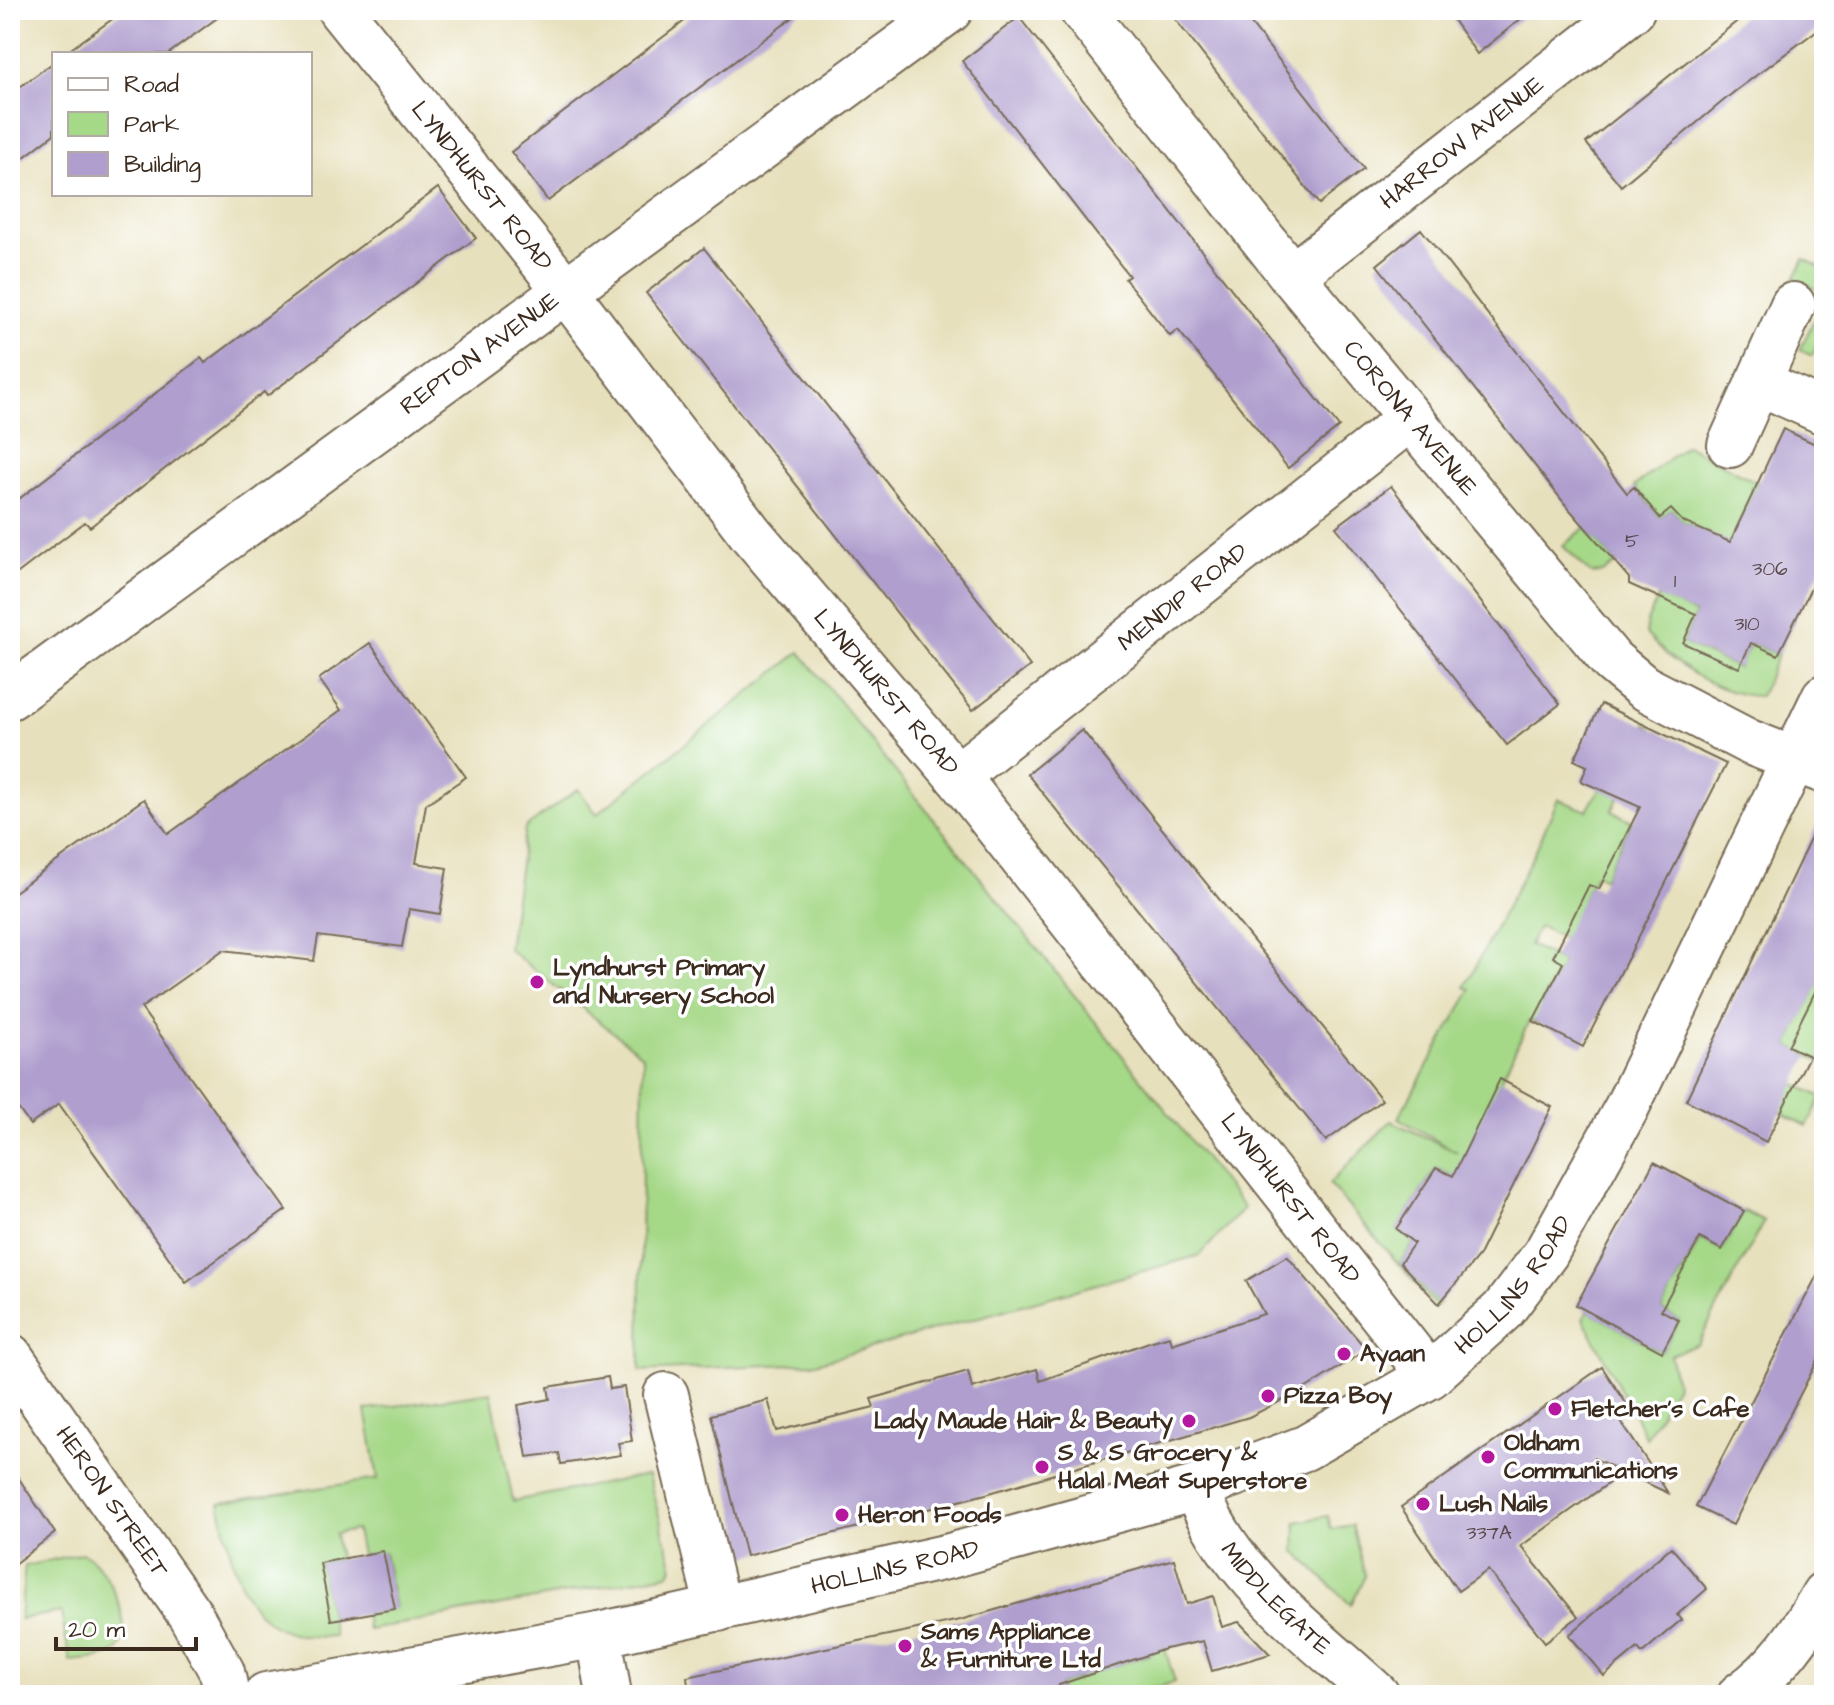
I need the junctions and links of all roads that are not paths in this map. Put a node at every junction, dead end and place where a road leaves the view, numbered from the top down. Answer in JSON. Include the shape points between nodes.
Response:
{"nodes":[{"id":1,"x":340,"y":10,"type":"edge"},
{"id":2,"x":950,"y":10,"type":"edge"},
{"id":3,"x":1082,"y":10,"type":"edge"},
{"id":4,"x":1632,"y":10,"type":"edge"},
{"id":5,"x":1292,"y":276,"type":"junction"},
{"id":6,"x":565,"y":290,"type":"junction"},
{"id":7,"x":1793,"y":305,"type":"dead end"},
{"id":8,"x":1758,"y":382,"type":"junction"},
{"id":9,"x":1824,"y":412,"type":"edge"},
{"id":10,"x":1409,"y":419,"type":"junction"},
{"id":11,"x":1730,"y":445,"type":"dead end"},
{"id":12,"x":10,"y":697,"type":"edge"},
{"id":13,"x":1824,"y":697,"type":"edge"},
{"id":14,"x":1810,"y":766,"type":"edge"},
{"id":15,"x":957,"y":776,"type":"junction"},
{"id":16,"x":10,"y":1356,"type":"edge"},
{"id":17,"x":1430,"y":1376,"type":"junction"},
{"id":18,"x":666,"y":1395,"type":"dead end"},
{"id":19,"x":1196,"y":1488,"type":"junction"},
{"id":20,"x":1824,"y":1594,"type":"edge"},
{"id":21,"x":718,"y":1609,"type":"junction"},
{"id":22,"x":599,"y":1635,"type":"junction"},
{"id":23,"x":286,"y":1693,"type":"edge"},
{"id":24,"x":227,"y":1695,"type":"edge"},
{"id":25,"x":609,"y":1695,"type":"edge"},
{"id":26,"x":1377,"y":1695,"type":"edge"},
{"id":27,"x":1740,"y":1695,"type":"edge"}],
"edges":[{"from":1,"to":6,"type":"street","name":"LYNDHURST ROAD"},
{"from":2,"to":6,"type":"street","name":"REPTON AVENUE"},
{"from":3,"to":5,"type":"street","name":"CORONA AVENUE"},
{"from":4,"to":5,"type":"street","name":"HARROW AVENUE"},
{"from":5,"to":10,"type":"street","name":"CORONA AVENUE"},
{"from":6,"to":12,"type":"street","name":"REPTON AVENUE"},
{"from":6,"to":15,"type":"street","name":"LYNDHURST ROAD","via":[[751,534]]},
{"from":7,"to":8,"type":"street"},
{"from":8,"to":9,"type":"street"},
{"from":8,"to":11,"type":"street"},
{"from":10,"to":14,"type":"street","name":"CORONA AVENUE","via":[[1625,674],[1749,742]]},
{"from":10,"to":15,"type":"street","name":"MENDIP ROAD"},
{"from":13,"to":14,"type":"street","name":"HOLLINS ROAD"},
{"from":14,"to":17,"type":"street","name":"HOLLINS ROAD","via":[[1546,1253],[1503,1310]]},
{"from":15,"to":17,"type":"street","name":"LYNDHURST ROAD"},
{"from":16,"to":24,"type":"street","name":"HERON STREET","via":[[191,1616],[222,1672]]},
{"from":17,"to":19,"type":"street","name":"HOLLINS ROAD","via":[[1305,1448]]},
{"from":18,"to":21,"type":"street"},
{"from":19,"to":21,"type":"street","name":"HOLLINS ROAD","via":[[950,1556]]},
{"from":19,"to":26,"type":"street","name":"MIDDLEGATE","via":[[1228,1553]]},
{"from":20,"to":27,"type":"street","via":[[1764,1678]]},
{"from":21,"to":22,"type":"street","name":"HOLLINS ROAD"},
{"from":22,"to":23,"type":"street","name":"HOLLINS ROAD"},
{"from":22,"to":25,"type":"street"}]}
